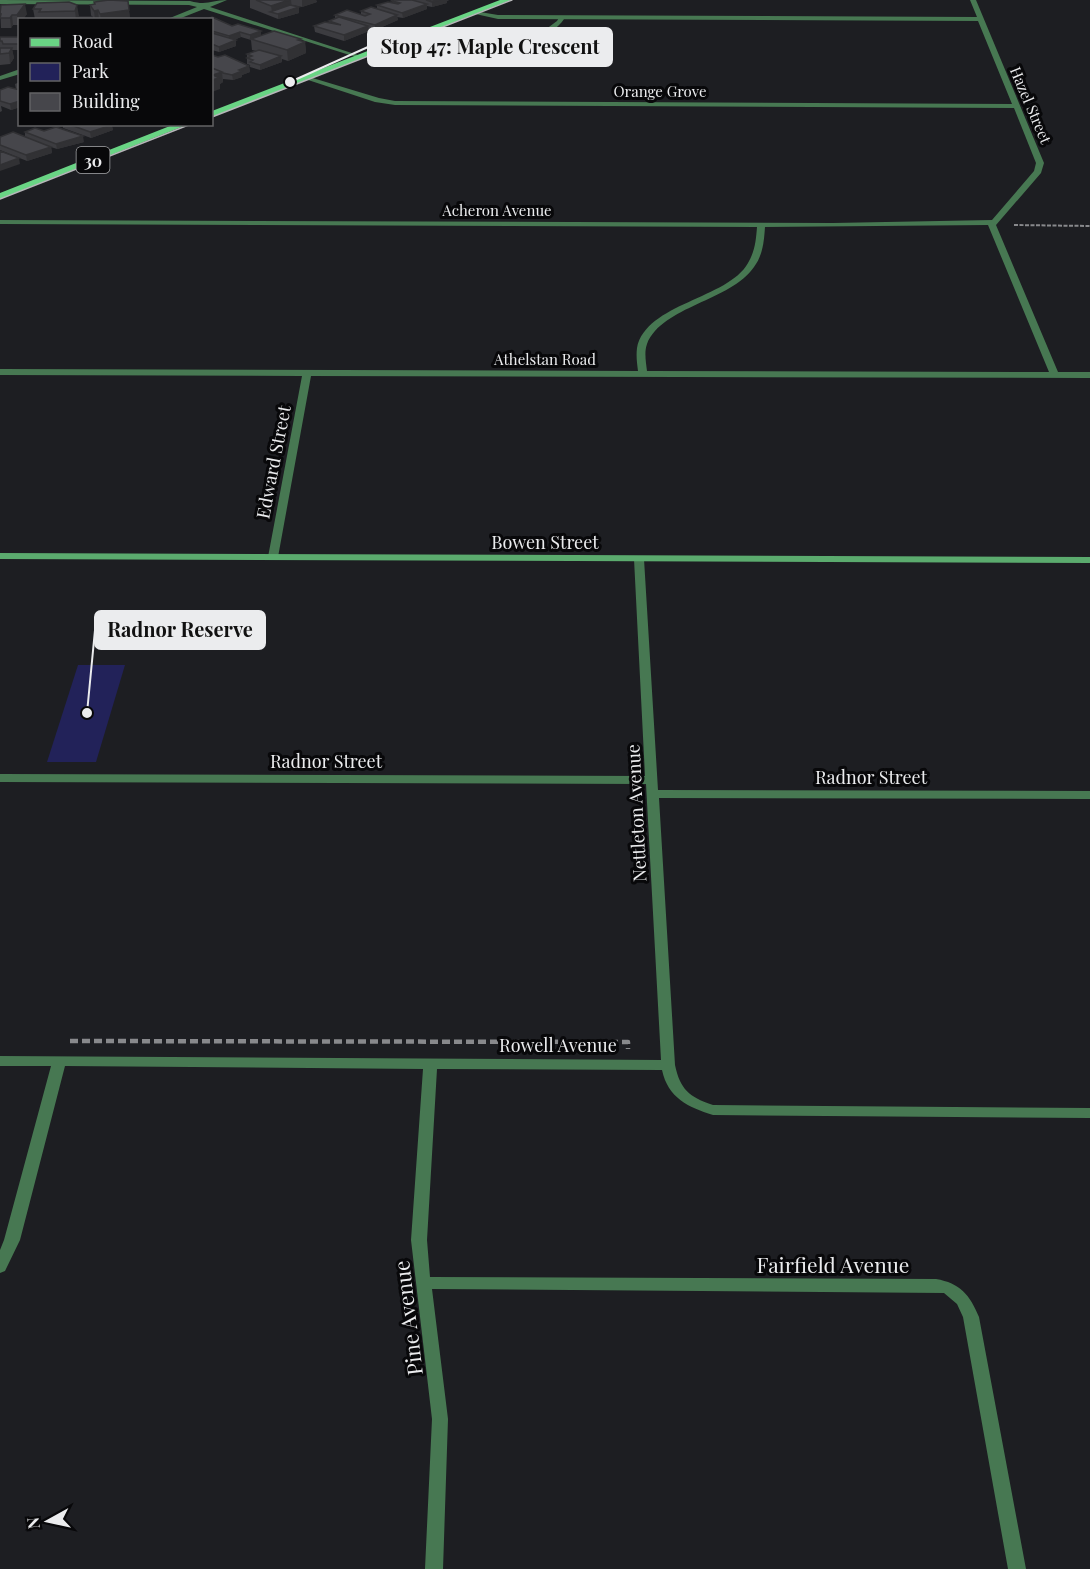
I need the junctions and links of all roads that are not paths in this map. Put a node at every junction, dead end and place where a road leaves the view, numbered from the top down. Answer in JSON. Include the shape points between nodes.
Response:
{"nodes":[{"id":1,"x":224,"y":0,"type":"edge"},
{"id":2,"x":507,"y":0,"type":"edge"},
{"id":3,"x":973,"y":0,"type":"edge"},
{"id":4,"x":0,"y":2,"type":"edge"},
{"id":5,"x":203,"y":7,"type":"junction"},
{"id":6,"x":474,"y":13,"type":"junction"},
{"id":7,"x":562,"y":17,"type":"junction"},
{"id":8,"x":173,"y":18,"type":"edge"},
{"id":9,"x":981,"y":19,"type":"junction"},
{"id":10,"x":361,"y":57,"type":"junction"},
{"id":11,"x":585,"y":58,"type":"dead end"},
{"id":12,"x":18,"y":72,"type":"edge"},
{"id":13,"x":0,"y":78,"type":"edge"},
{"id":14,"x":306,"y":78,"type":"junction"},
{"id":15,"x":1018,"y":106,"type":"junction"},
{"id":16,"x":213,"y":114,"type":"edge"},
{"id":17,"x":180,"y":126,"type":"edge"},
{"id":18,"x":0,"y":196,"type":"edge"},
{"id":19,"x":0,"y":222,"type":"edge"},
{"id":20,"x":993,"y":224,"type":"junction"},
{"id":21,"x":761,"y":225,"type":"junction"},
{"id":22,"x":0,"y":372,"type":"edge"},
{"id":23,"x":307,"y":373,"type":"junction"},
{"id":24,"x":643,"y":374,"type":"junction"},
{"id":25,"x":1055,"y":375,"type":"junction"},
{"id":26,"x":1090,"y":375,"type":"edge"},
{"id":27,"x":0,"y":556,"type":"edge"},
{"id":28,"x":273,"y":557,"type":"junction"},
{"id":29,"x":639,"y":559,"type":"junction"},
{"id":30,"x":1090,"y":560,"type":"edge"},
{"id":31,"x":0,"y":778,"type":"edge"},
{"id":32,"x":652,"y":780,"type":"junction"},
{"id":33,"x":653,"y":794,"type":"junction"},
{"id":34,"x":1090,"y":795,"type":"edge"},
{"id":35,"x":0,"y":1061,"type":"edge"},
{"id":36,"x":59,"y":1061,"type":"junction"},
{"id":37,"x":430,"y":1063,"type":"junction"},
{"id":38,"x":668,"y":1065,"type":"junction"},
{"id":39,"x":1090,"y":1113,"type":"edge"},
{"id":40,"x":0,"y":1267,"type":"edge"},
{"id":41,"x":423,"y":1283,"type":"junction"},
{"id":42,"x":434,"y":1569,"type":"edge"},
{"id":43,"x":1017,"y":1569,"type":"edge"}],
"edges":[{"from":1,"to":5,"type":"street"},
{"from":2,"to":6,"type":"main road"},
{"from":3,"to":9,"type":"street","name":"Hazel Street"},
{"from":4,"to":5,"type":"street","via":[[173,2]]},
{"from":5,"to":8,"type":"street"},
{"from":5,"to":10,"type":"street"},
{"from":6,"to":7,"type":"street","via":[[494,17]]},
{"from":6,"to":10,"type":"main road"},
{"from":7,"to":9,"type":"street"},
{"from":7,"to":11,"type":"lane","via":[[528,45],[500,59]]},
{"from":9,"to":15,"type":"street","name":"Hazel Street"},
{"from":10,"to":14,"type":"main road"},
{"from":12,"to":13,"type":"street"},
{"from":14,"to":15,"type":"street","name":"Orange Grove","via":[[395,103]]},
{"from":14,"to":16,"type":"main road"},
{"from":15,"to":20,"type":"street","name":"Hazel Street","via":[[1040,166]]},
{"from":17,"to":18,"type":"main road","number":"30"},
{"from":19,"to":21,"type":"street","name":"Acheron Avenue"},
{"from":20,"to":21,"type":"street","name":"Acheron Avenue"},
{"from":20,"to":25,"type":"street"},
{"from":21,"to":24,"type":"street","via":[[760,251],[744,274],[721,290],[678,310],[651,332],[642,347]]},
{"from":22,"to":23,"type":"street","name":"Athelstan Road"},
{"from":23,"to":24,"type":"street","name":"Athelstan Road"},
{"from":23,"to":28,"type":"street","name":"Edward Street"},
{"from":24,"to":25,"type":"street","name":"Athelstan Road"},
{"from":25,"to":26,"type":"street","name":"Athelstan Road"},
{"from":27,"to":28,"type":"street","name":"Bowen Street"},
{"from":28,"to":29,"type":"street","name":"Bowen Street"},
{"from":29,"to":30,"type":"street","name":"Bowen Street"},
{"from":29,"to":32,"type":"street","name":"Nettleton Avenue"},
{"from":31,"to":32,"type":"street","name":"Radnor Street"},
{"from":32,"to":33,"type":"street","name":"Nettleton Avenue"},
{"from":33,"to":34,"type":"street","name":"Radnor Street"},
{"from":33,"to":38,"type":"street","name":"Nettleton Avenue"},
{"from":35,"to":36,"type":"street","name":"Rowell Avenue"},
{"from":36,"to":37,"type":"street","name":"Rowell Avenue"},
{"from":36,"to":40,"type":"street","via":[[12,1240]]},
{"from":37,"to":38,"type":"street","name":"Rowell Avenue"},
{"from":37,"to":41,"type":"street","name":"Pine Avenue","via":[[420,1220]]},
{"from":38,"to":39,"type":"street","via":[[679,1094],[713,1110]]},
{"from":41,"to":42,"type":"street","name":"Pine Avenue","via":[[440,1419]]},
{"from":41,"to":43,"type":"street","name":"Fairfield Avenue","via":[[952,1288],[965,1302],[971,1317]]}]}
